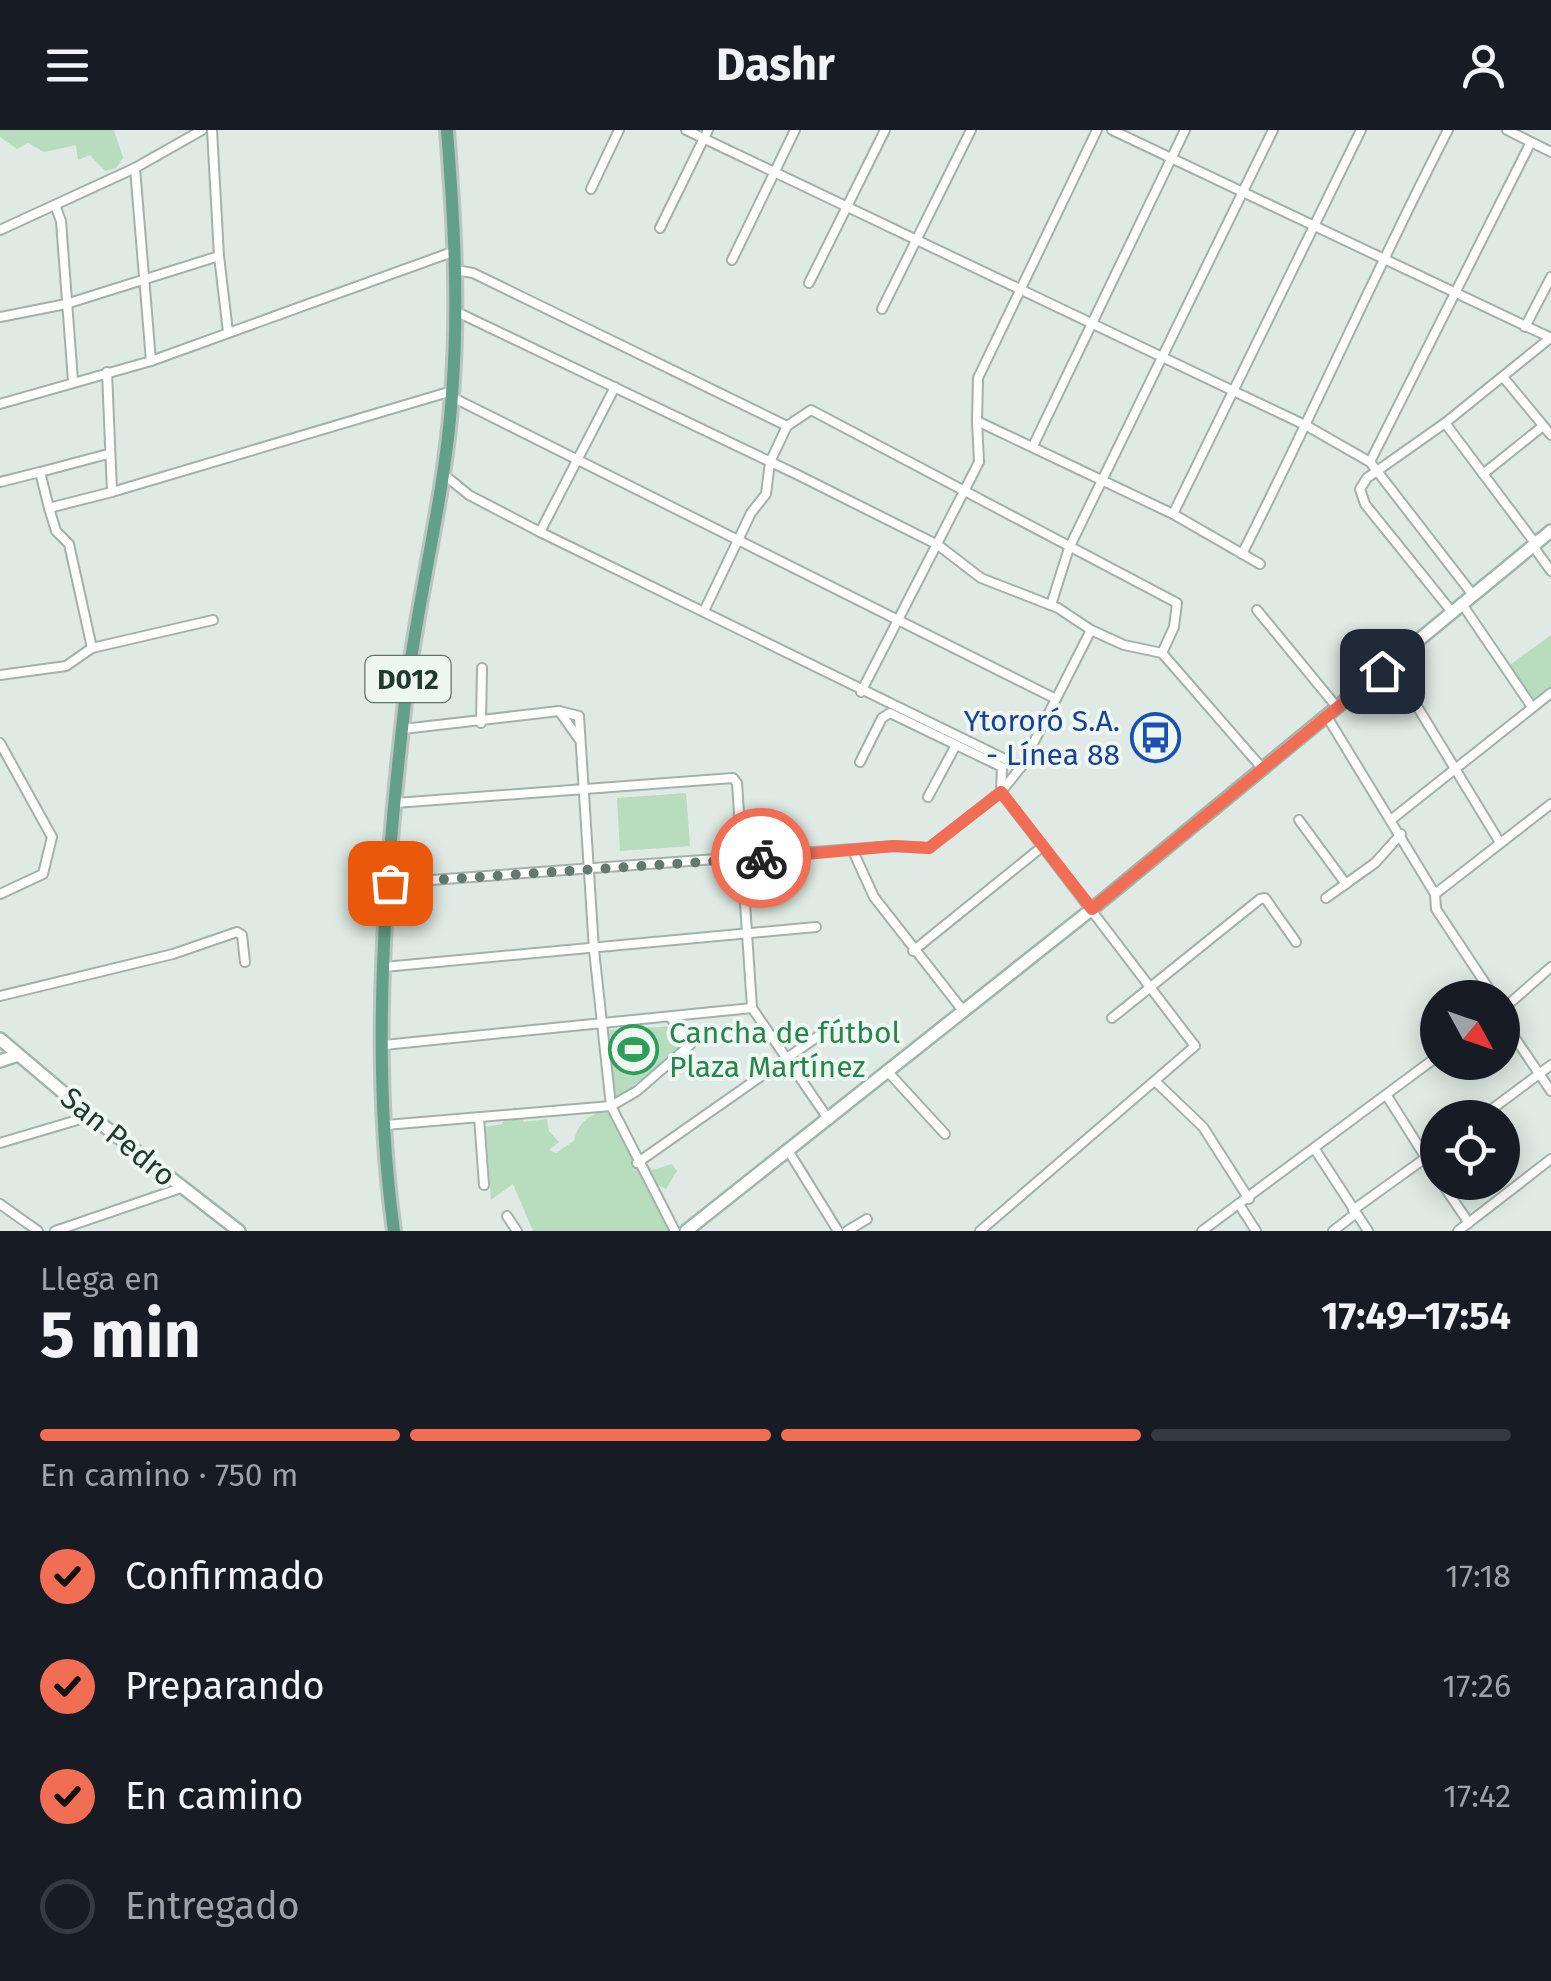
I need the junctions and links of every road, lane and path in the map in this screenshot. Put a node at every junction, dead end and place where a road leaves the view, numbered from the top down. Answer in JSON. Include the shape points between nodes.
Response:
{"nodes":[{"id":1,"x":202,"y":130,"type":"edge"},
{"id":2,"x":212,"y":130,"type":"edge"},
{"id":3,"x":447,"y":130,"type":"edge"},
{"id":4,"x":619,"y":130,"type":"edge"},
{"id":5,"x":686,"y":130,"type":"edge"},
{"id":6,"x":795,"y":130,"type":"edge"},
{"id":7,"x":884,"y":130,"type":"edge"},
{"id":8,"x":971,"y":130,"type":"edge"},
{"id":9,"x":1096,"y":130,"type":"edge"},
{"id":10,"x":1112,"y":130,"type":"edge"},
{"id":11,"x":1184,"y":130,"type":"edge"},
{"id":12,"x":1273,"y":130,"type":"edge"},
{"id":13,"x":1361,"y":130,"type":"edge"},
{"id":14,"x":1448,"y":130,"type":"edge"},
{"id":15,"x":1507,"y":130,"type":"edge"},
{"id":16,"x":706,"y":134,"type":"edge"},
{"id":17,"x":1531,"y":142,"type":"junction"},
{"id":18,"x":1551,"y":152,"type":"edge"},
{"id":19,"x":1172,"y":157,"type":"junction"},
{"id":20,"x":135,"y":168,"type":"junction"},
{"id":21,"x":774,"y":172,"type":"junction"},
{"id":22,"x":592,"y":189,"type":"dead end"},
{"id":23,"x":1243,"y":190,"type":"junction"},
{"id":24,"x":56,"y":205,"type":"junction"},
{"id":25,"x":847,"y":208,"type":"junction"},
{"id":26,"x":1312,"y":224,"type":"junction"},
{"id":27,"x":660,"y":228,"type":"dead end"},
{"id":28,"x":0,"y":230,"type":"edge"},
{"id":29,"x":918,"y":240,"type":"junction"},
{"id":30,"x":455,"y":252,"type":"junction"},
{"id":31,"x":219,"y":256,"type":"junction"},
{"id":32,"x":1382,"y":258,"type":"junction"},
{"id":33,"x":732,"y":260,"type":"dead end"},
{"id":34,"x":456,"y":270,"type":"junction"},
{"id":35,"x":1551,"y":277,"type":"edge"},
{"id":36,"x":144,"y":279,"type":"junction"},
{"id":37,"x":809,"y":283,"type":"dead end"},
{"id":38,"x":1020,"y":289,"type":"junction"},
{"id":39,"x":1456,"y":295,"type":"junction"},
{"id":40,"x":66,"y":304,"type":"junction"},
{"id":41,"x":882,"y":308,"type":"dead end"},
{"id":42,"x":457,"y":312,"type":"junction"},
{"id":43,"x":0,"y":317,"type":"edge"},
{"id":44,"x":1092,"y":324,"type":"junction"},
{"id":45,"x":1524,"y":327,"type":"junction"},
{"id":46,"x":228,"y":332,"type":"junction"},
{"id":47,"x":1550,"y":338,"type":"edge"},
{"id":48,"x":1164,"y":359,"type":"junction"},
{"id":49,"x":150,"y":361,"type":"junction"},
{"id":50,"x":107,"y":372,"type":"junction"},
{"id":51,"x":1503,"y":376,"type":"junction"},
{"id":52,"x":73,"y":381,"type":"junction"},
{"id":53,"x":615,"y":387,"type":"junction"},
{"id":54,"x":1233,"y":392,"type":"junction"},
{"id":55,"x":452,"y":394,"type":"junction"},
{"id":56,"x":0,"y":404,"type":"edge"},
{"id":57,"x":977,"y":421,"type":"junction"},
{"id":58,"x":1445,"y":424,"type":"junction"},
{"id":59,"x":787,"y":426,"type":"junction"},
{"id":60,"x":1307,"y":426,"type":"junction"},
{"id":61,"x":1544,"y":426,"type":"junction"},
{"id":62,"x":1551,"y":436,"type":"edge"},
{"id":63,"x":1033,"y":446,"type":"junction"},
{"id":64,"x":108,"y":454,"type":"junction"},
{"id":65,"x":575,"y":462,"type":"junction"},
{"id":66,"x":770,"y":462,"type":"junction"},
{"id":67,"x":1370,"y":462,"type":"junction"},
{"id":68,"x":1377,"y":471,"type":"junction"},
{"id":69,"x":40,"y":472,"type":"junction"},
{"id":70,"x":441,"y":472,"type":"junction"},
{"id":71,"x":1483,"y":474,"type":"junction"},
{"id":72,"x":1104,"y":481,"type":"junction"},
{"id":73,"x":0,"y":482,"type":"edge"},
{"id":74,"x":112,"y":492,"type":"junction"},
{"id":75,"x":964,"y":493,"type":"junction"},
{"id":76,"x":49,"y":508,"type":"junction"},
{"id":77,"x":1173,"y":514,"type":"junction"},
{"id":78,"x":1551,"y":530,"type":"edge"},
{"id":79,"x":540,"y":532,"type":"junction"},
{"id":80,"x":738,"y":543,"type":"junction"},
{"id":81,"x":1534,"y":544,"type":"junction"},
{"id":82,"x":938,"y":545,"type":"junction"},
{"id":83,"x":1069,"y":548,"type":"junction"},
{"id":84,"x":1242,"y":554,"type":"junction"},
{"id":85,"x":1260,"y":564,"type":"dead end"},
{"id":86,"x":1551,"y":571,"type":"edge"},
{"id":87,"x":1473,"y":596,"type":"junction"},
{"id":88,"x":1051,"y":605,"type":"junction"},
{"id":89,"x":1457,"y":608,"type":"junction"},
{"id":90,"x":705,"y":610,"type":"junction"},
{"id":91,"x":1257,"y":610,"type":"dead end"},
{"id":92,"x":213,"y":620,"type":"dead end"},
{"id":93,"x":900,"y":621,"type":"junction"},
{"id":94,"x":1091,"y":630,"type":"junction"},
{"id":95,"x":92,"y":648,"type":"junction"},
{"id":96,"x":1162,"y":653,"type":"junction"},
{"id":97,"x":482,"y":668,"type":"dead end"},
{"id":98,"x":1382,"y":671,"type":"junction"},
{"id":99,"x":0,"y":676,"type":"edge"},
{"id":100,"x":861,"y":692,"type":"junction"},
{"id":101,"x":1551,"y":693,"type":"edge"},
{"id":102,"x":1056,"y":699,"type":"junction"},
{"id":103,"x":1532,"y":707,"type":"junction"},
{"id":104,"x":1331,"y":711,"type":"junction"},
{"id":105,"x":560,"y":712,"type":"junction"},
{"id":106,"x":481,"y":722,"type":"junction"},
{"id":107,"x":402,"y":729,"type":"junction"},
{"id":108,"x":579,"y":739,"type":"junction"},
{"id":109,"x":0,"y":743,"type":"edge"},
{"id":110,"x":956,"y":745,"type":"junction"},
{"id":111,"x":860,"y":762,"type":"dead end"},
{"id":112,"x":1020,"y":767,"type":"junction"},
{"id":113,"x":1456,"y":767,"type":"junction"},
{"id":114,"x":1262,"y":768,"type":"junction"},
{"id":115,"x":583,"y":792,"type":"junction"},
{"id":116,"x":1001,"y":792,"type":"junction"},
{"id":117,"x":928,"y":797,"type":"dead end"},
{"id":118,"x":395,"y":802,"type":"junction"},
{"id":119,"x":1551,"y":804,"type":"edge"},
{"id":120,"x":1392,"y":819,"type":"junction"},
{"id":121,"x":1299,"y":820,"type":"dead end"},
{"id":122,"x":1401,"y":834,"type":"junction"},
{"id":123,"x":1500,"y":841,"type":"junction"},
{"id":124,"x":1043,"y":846,"type":"junction"},
{"id":125,"x":853,"y":851,"type":"junction"},
{"id":126,"x":741,"y":859,"type":"junction"},
{"id":127,"x":589,"y":870,"type":"junction"},
{"id":128,"x":390,"y":883,"type":"junction"},
{"id":129,"x":1346,"y":884,"type":"junction"},
{"id":130,"x":0,"y":894,"type":"edge"},
{"id":131,"x":1435,"y":894,"type":"junction"},
{"id":132,"x":1326,"y":898,"type":"dead end"},
{"id":133,"x":1092,"y":909,"type":"junction"},
{"id":134,"x":816,"y":927,"type":"dead end"},
{"id":135,"x":749,"y":935,"type":"junction"},
{"id":136,"x":1296,"y":942,"type":"dead end"},
{"id":137,"x":594,"y":950,"type":"junction"},
{"id":138,"x":913,"y":951,"type":"junction"},
{"id":139,"x":246,"y":962,"type":"dead end"},
{"id":140,"x":1551,"y":966,"type":"edge"},
{"id":141,"x":384,"y":967,"type":"junction"},
{"id":142,"x":1483,"y":980,"type":"edge"},
{"id":143,"x":1152,"y":984,"type":"junction"},
{"id":144,"x":1520,"y":994,"type":"edge"},
{"id":145,"x":0,"y":996,"type":"edge"},
{"id":146,"x":752,"y":1008,"type":"junction"},
{"id":147,"x":964,"y":1012,"type":"junction"},
{"id":148,"x":671,"y":1018,"type":"junction"},
{"id":149,"x":1112,"y":1018,"type":"dead end"},
{"id":150,"x":601,"y":1026,"type":"junction"},
{"id":151,"x":828,"y":1030,"type":"dead end"},
{"id":152,"x":0,"y":1038,"type":"edge"},
{"id":153,"x":384,"y":1045,"type":"junction"},
{"id":154,"x":1520,"y":1046,"type":"edge"},
{"id":155,"x":18,"y":1055,"type":"junction"},
{"id":156,"x":785,"y":1059,"type":"junction"},
{"id":157,"x":0,"y":1061,"type":"edge"},
{"id":158,"x":1551,"y":1065,"type":"edge"},
{"id":159,"x":1420,"y":1070,"type":"edge"},
{"id":160,"x":889,"y":1072,"type":"junction"},
{"id":161,"x":1540,"y":1075,"type":"junction"},
{"id":162,"x":1156,"y":1082,"type":"junction"},
{"id":163,"x":1551,"y":1091,"type":"edge"},
{"id":164,"x":1387,"y":1096,"type":"junction"},
{"id":165,"x":1505,"y":1100,"type":"edge"},
{"id":166,"x":611,"y":1106,"type":"junction"},
{"id":167,"x":90,"y":1116,"type":"junction"},
{"id":168,"x":479,"y":1117,"type":"junction"},
{"id":169,"x":829,"y":1120,"type":"junction"},
{"id":170,"x":386,"y":1125,"type":"junction"},
{"id":171,"x":945,"y":1134,"type":"dead end"},
{"id":172,"x":0,"y":1143,"type":"edge"},
{"id":173,"x":1420,"y":1148,"type":"edge"},
{"id":174,"x":1316,"y":1151,"type":"junction"},
{"id":175,"x":789,"y":1152,"type":"junction"},
{"id":176,"x":1551,"y":1159,"type":"edge"},
{"id":177,"x":1420,"y":1162,"type":"edge"},
{"id":178,"x":637,"y":1163,"type":"junction"},
{"id":179,"x":484,"y":1185,"type":"dead end"},
{"id":180,"x":180,"y":1188,"type":"junction"},
{"id":181,"x":1249,"y":1199,"type":"junction"},
{"id":182,"x":1453,"y":1200,"type":"edge"},
{"id":183,"x":0,"y":1204,"type":"edge"},
{"id":184,"x":1240,"y":1206,"type":"junction"},
{"id":185,"x":1354,"y":1212,"type":"junction"},
{"id":186,"x":507,"y":1216,"type":"dead end"},
{"id":187,"x":866,"y":1219,"type":"dead end"},
{"id":188,"x":1469,"y":1222,"type":"junction"},
{"id":189,"x":38,"y":1231,"type":"edge"},
{"id":190,"x":55,"y":1231,"type":"edge"},
{"id":191,"x":239,"y":1231,"type":"edge"},
{"id":192,"x":394,"y":1231,"type":"edge"},
{"id":193,"x":517,"y":1231,"type":"edge"},
{"id":194,"x":675,"y":1231,"type":"edge"},
{"id":195,"x":686,"y":1231,"type":"edge"},
{"id":196,"x":838,"y":1231,"type":"edge"},
{"id":197,"x":847,"y":1231,"type":"edge"},
{"id":198,"x":980,"y":1231,"type":"edge"},
{"id":199,"x":1202,"y":1231,"type":"edge"},
{"id":200,"x":1256,"y":1231,"type":"edge"},
{"id":201,"x":1333,"y":1231,"type":"edge"},
{"id":202,"x":1368,"y":1231,"type":"edge"},
{"id":203,"x":1458,"y":1231,"type":"edge"}],
"edges":[{"from":1,"to":20,"type":"street"},
{"from":2,"to":31,"type":"street"},
{"from":3,"to":30,"type":"main road","number":"D012"},
{"from":4,"to":22,"type":"street"},
{"from":5,"to":16,"type":"street"},
{"from":6,"to":21,"type":"street"},
{"from":7,"to":25,"type":"street"},
{"from":8,"to":29,"type":"street"},
{"from":9,"to":38,"type":"street"},
{"from":10,"to":19,"type":"street"},
{"from":11,"to":19,"type":"street"},
{"from":12,"to":23,"type":"street"},
{"from":13,"to":26,"type":"street"},
{"from":14,"to":32,"type":"street"},
{"from":15,"to":17,"type":"street"},
{"from":16,"to":21,"type":"street"},
{"from":16,"to":27,"type":"street"},
{"from":17,"to":18,"type":"street"},
{"from":17,"to":39,"type":"street"},
{"from":19,"to":23,"type":"street"},
{"from":19,"to":44,"type":"street"},
{"from":20,"to":24,"type":"street"},
{"from":20,"to":36,"type":"street"},
{"from":21,"to":25,"type":"street"},
{"from":21,"to":33,"type":"street"},
{"from":23,"to":26,"type":"street"},
{"from":23,"to":48,"type":"street"},
{"from":24,"to":28,"type":"street"},
{"from":24,"to":40,"type":"street"},
{"from":25,"to":29,"type":"street"},
{"from":25,"to":37,"type":"street"},
{"from":26,"to":32,"type":"street"},
{"from":26,"to":54,"type":"street"},
{"from":29,"to":38,"type":"street"},
{"from":29,"to":41,"type":"street"},
{"from":30,"to":34,"type":"main road","number":"D012"},
{"from":30,"to":46,"type":"street"},
{"from":31,"to":36,"type":"street"},
{"from":31,"to":46,"type":"street"},
{"from":32,"to":39,"type":"street"},
{"from":32,"to":60,"type":"street"},
{"from":34,"to":42,"type":"main road","number":"D012"},
{"from":34,"to":59,"type":"street"},
{"from":35,"to":45,"type":"street"},
{"from":36,"to":40,"type":"street"},
{"from":36,"to":49,"type":"street"},
{"from":38,"to":44,"type":"street"},
{"from":38,"to":57,"type":"street","via":[[978,378]]},
{"from":39,"to":45,"type":"street"},
{"from":39,"to":67,"type":"street"},
{"from":40,"to":43,"type":"street"},
{"from":40,"to":52,"type":"street"},
{"from":42,"to":53,"type":"street"},
{"from":42,"to":55,"type":"main road","number":"D012"},
{"from":44,"to":48,"type":"street"},
{"from":44,"to":63,"type":"street"},
{"from":45,"to":47,"type":"street"},
{"from":46,"to":49,"type":"street"},
{"from":47,"to":51,"type":"street"},
{"from":48,"to":54,"type":"street"},
{"from":48,"to":72,"type":"street"},
{"from":49,"to":50,"type":"street"},
{"from":50,"to":52,"type":"street"},
{"from":50,"to":64,"type":"street"},
{"from":51,"to":58,"type":"street"},
{"from":51,"to":61,"type":"street"},
{"from":52,"to":56,"type":"street"},
{"from":53,"to":65,"type":"street"},
{"from":53,"to":66,"type":"street"},
{"from":54,"to":60,"type":"street"},
{"from":54,"to":77,"type":"street"},
{"from":55,"to":65,"type":"street"},
{"from":55,"to":70,"type":"main road","number":"D012"},
{"from":55,"to":74,"type":"street"},
{"from":57,"to":63,"type":"street"},
{"from":57,"to":75,"type":"street","via":[[979,462]]},
{"from":58,"to":68,"type":"street"},
{"from":58,"to":71,"type":"street"},
{"from":59,"to":66,"type":"street"},
{"from":59,"to":75,"type":"street","via":[[811,410]]},
{"from":60,"to":67,"type":"street"},
{"from":60,"to":84,"type":"street"},
{"from":61,"to":62,"type":"street"},
{"from":61,"to":71,"type":"street"},
{"from":63,"to":72,"type":"street"},
{"from":64,"to":69,"type":"street"},
{"from":64,"to":74,"type":"street"},
{"from":65,"to":79,"type":"street"},
{"from":65,"to":80,"type":"street"},
{"from":66,"to":80,"type":"street","via":[[766,494]]},
{"from":66,"to":82,"type":"street"},
{"from":67,"to":68,"type":"street"},
{"from":68,"to":87,"type":"street"},
{"from":68,"to":89,"type":"street","via":[[1360,489],[1361,499]]},
{"from":69,"to":73,"type":"street"},
{"from":69,"to":76,"type":"street"},
{"from":70,"to":79,"type":"street","via":[[468,495]]},
{"from":70,"to":107,"type":"main road","number":"D012"},
{"from":71,"to":81,"type":"street"},
{"from":72,"to":77,"type":"street"},
{"from":72,"to":83,"type":"street"},
{"from":74,"to":76,"type":"street"},
{"from":75,"to":82,"type":"street"},
{"from":75,"to":83,"type":"street"},
{"from":76,"to":95,"type":"street","via":[[56,531],[69,544]]},
{"from":77,"to":84,"type":"street"},
{"from":78,"to":81,"type":"main road"},
{"from":79,"to":90,"type":"street"},
{"from":80,"to":90,"type":"street"},
{"from":80,"to":93,"type":"street"},
{"from":81,"to":86,"type":"street"},
{"from":81,"to":87,"type":"main road"},
{"from":82,"to":88,"type":"street","via":[[981,578]]},
{"from":82,"to":93,"type":"street"},
{"from":83,"to":88,"type":"street"},
{"from":83,"to":96,"type":"street","via":[[1177,603]]},
{"from":84,"to":85,"type":"street"},
{"from":87,"to":89,"type":"main road"},
{"from":88,"to":94,"type":"street"},
{"from":89,"to":98,"type":"main road"},
{"from":89,"to":103,"type":"street"},
{"from":90,"to":100,"type":"street"},
{"from":91,"to":104,"type":"street"},
{"from":92,"to":95,"type":"street"},
{"from":93,"to":100,"type":"street"},
{"from":93,"to":102,"type":"street"},
{"from":94,"to":96,"type":"street"},
{"from":94,"to":102,"type":"street"},
{"from":95,"to":99,"type":"street","via":[[66,666]]},
{"from":96,"to":114,"type":"street"},
{"from":97,"to":106,"type":"street"},
{"from":98,"to":104,"type":"main road"},
{"from":98,"to":113,"type":"street","via":[[1400,682]]},
{"from":100,"to":112,"type":"street"},
{"from":101,"to":103,"type":"street"},
{"from":102,"to":112,"type":"street"},
{"from":103,"to":113,"type":"street"},
{"from":104,"to":114,"type":"main road"},
{"from":104,"to":120,"type":"street"},
{"from":105,"to":106,"type":"street"},
{"from":105,"to":108,"type":"street"},
{"from":105,"to":108,"type":"street","via":[[579,716]]},
{"from":106,"to":107,"type":"street"},
{"from":107,"to":118,"type":"main road","number":"D012"},
{"from":108,"to":115,"type":"street"},
{"from":109,"to":130,"type":"street","via":[[52,837],[43,874]]},
{"from":110,"to":111,"type":"street","via":[[888,713]]},
{"from":110,"to":116,"type":"street","via":[[1004,768]]},
{"from":110,"to":117,"type":"street"},
{"from":112,"to":116,"type":"street"},
{"from":113,"to":120,"type":"street"},
{"from":113,"to":123,"type":"street"},
{"from":114,"to":133,"type":"main road"},
{"from":115,"to":118,"type":"street"},
{"from":115,"to":126,"type":"street","via":[[733,778]]},
{"from":115,"to":127,"type":"street"},
{"from":116,"to":124,"type":"street"},
{"from":116,"to":125,"type":"street","via":[[929,848]]},
{"from":118,"to":128,"type":"main road","number":"D012"},
{"from":119,"to":123,"type":"street"},
{"from":120,"to":122,"type":"street"},
{"from":121,"to":129,"type":"street"},
{"from":122,"to":129,"type":"street"},
{"from":122,"to":131,"type":"street"},
{"from":123,"to":131,"type":"street"},
{"from":124,"to":133,"type":"street"},
{"from":124,"to":138,"type":"street"},
{"from":125,"to":126,"type":"street"},
{"from":125,"to":138,"type":"street","via":[[874,897]]},
{"from":126,"to":127,"type":"street"},
{"from":126,"to":135,"type":"street"},
{"from":127,"to":128,"type":"street"},
{"from":127,"to":137,"type":"street"},
{"from":128,"to":141,"type":"main road","number":"D012"},
{"from":129,"to":132,"type":"street"},
{"from":131,"to":142,"type":"street","via":[[1436,908]]},
{"from":133,"to":143,"type":"street"},
{"from":133,"to":147,"type":"main road"},
{"from":134,"to":135,"type":"street"},
{"from":135,"to":137,"type":"street"},
{"from":135,"to":146,"type":"street"},
{"from":136,"to":143,"type":"street","via":[[1262,898]]},
{"from":137,"to":141,"type":"street"},
{"from":137,"to":150,"type":"street"},
{"from":138,"to":147,"type":"street"},
{"from":139,"to":145,"type":"street","via":[[237,932]]},
{"from":140,"to":144,"type":"street"},
{"from":141,"to":153,"type":"main road","number":"D012"},
{"from":143,"to":149,"type":"street"},
{"from":143,"to":162,"type":"street","via":[[1196,1048]]},
{"from":146,"to":148,"type":"street"},
{"from":146,"to":156,"type":"street"},
{"from":147,"to":160,"type":"main road"},
{"from":148,"to":150,"type":"street"},
{"from":148,"to":166,"type":"street","via":[[690,1045]]},
{"from":150,"to":153,"type":"street"},
{"from":150,"to":166,"type":"street"},
{"from":151,"to":156,"type":"street"},
{"from":152,"to":155,"type":"main road","name":"San Pedro"},
{"from":153,"to":170,"type":"main road","number":"D012"},
{"from":154,"to":161,"type":"street"},
{"from":155,"to":157,"type":"main road"},
{"from":155,"to":167,"type":"main road","name":"San Pedro"},
{"from":156,"to":169,"type":"street"},
{"from":156,"to":178,"type":"street"},
{"from":158,"to":161,"type":"street"},
{"from":159,"to":164,"type":"street"},
{"from":160,"to":169,"type":"main road"},
{"from":160,"to":171,"type":"street"},
{"from":161,"to":163,"type":"street"},
{"from":161,"to":165,"type":"street"},
{"from":162,"to":181,"type":"street","via":[[1203,1127]]},
{"from":162,"to":198,"type":"street"},
{"from":164,"to":173,"type":"street"},
{"from":164,"to":174,"type":"street"},
{"from":166,"to":168,"type":"street"},
{"from":166,"to":178,"type":"street"},
{"from":167,"to":172,"type":"street"},
{"from":167,"to":180,"type":"main road","name":"San Pedro"},
{"from":168,"to":170,"type":"street"},
{"from":168,"to":179,"type":"street"},
{"from":169,"to":175,"type":"main road"},
{"from":170,"to":192,"type":"main road","number":"D012"},
{"from":174,"to":181,"type":"street"},
{"from":174,"to":185,"type":"street"},
{"from":175,"to":195,"type":"main road"},
{"from":175,"to":196,"type":"street"},
{"from":176,"to":188,"type":"street"},
{"from":177,"to":185,"type":"street"},
{"from":178,"to":194,"type":"street"},
{"from":180,"to":190,"type":"street"},
{"from":180,"to":191,"type":"main road","name":"San Pedro"},
{"from":181,"to":184,"type":"street"},
{"from":182,"to":188,"type":"street"},
{"from":183,"to":189,"type":"street"},
{"from":184,"to":199,"type":"street"},
{"from":184,"to":200,"type":"street"},
{"from":185,"to":201,"type":"street"},
{"from":185,"to":202,"type":"street"},
{"from":186,"to":193,"type":"street"},
{"from":187,"to":197,"type":"street"},
{"from":188,"to":203,"type":"street"}]}
